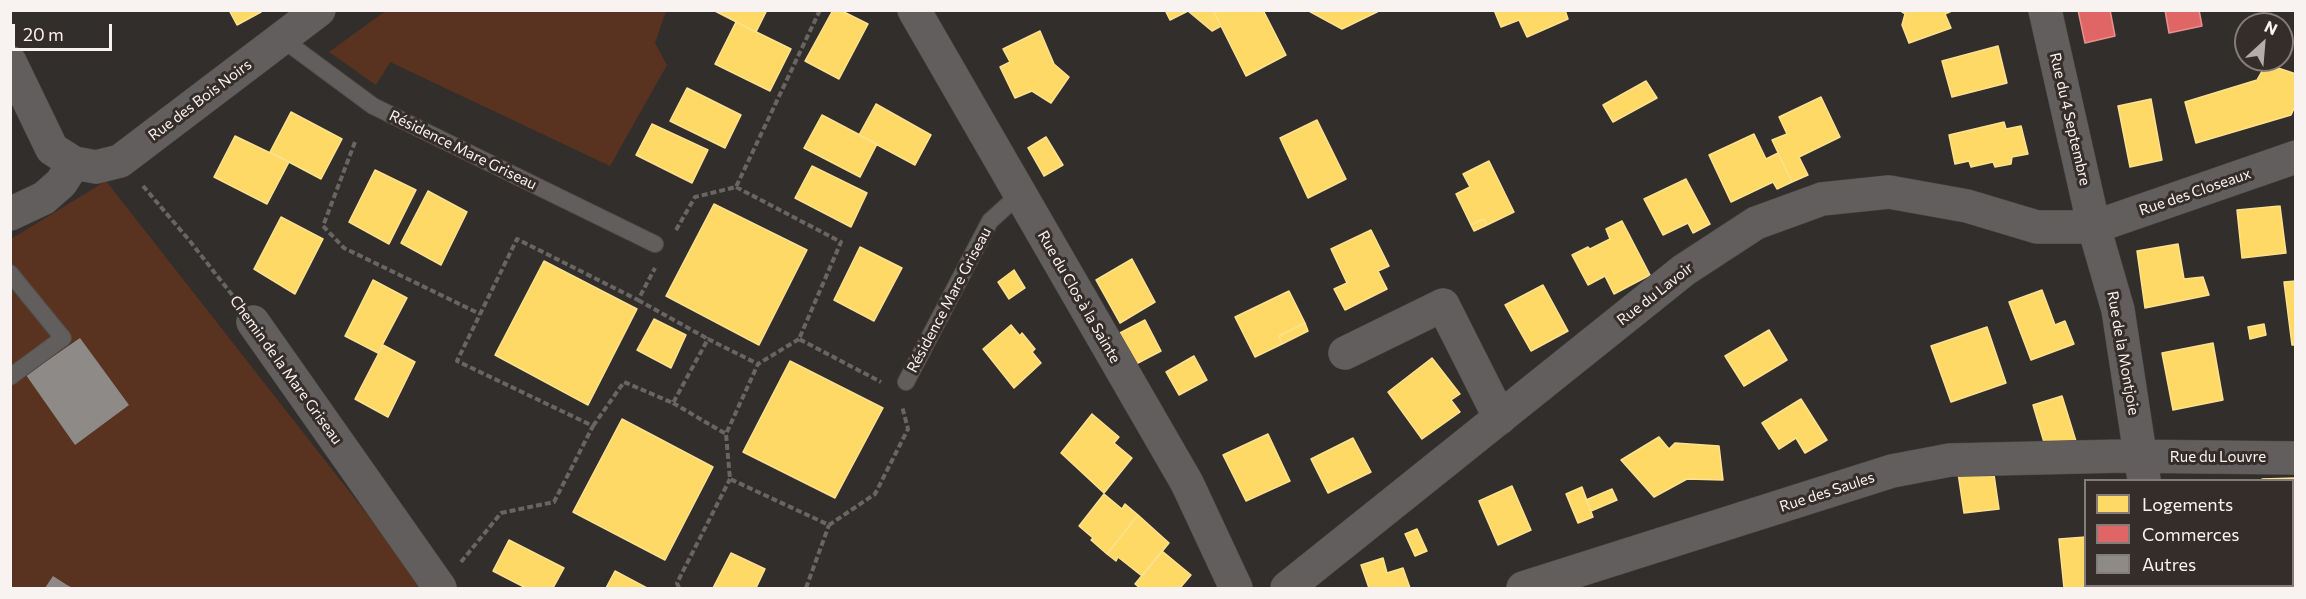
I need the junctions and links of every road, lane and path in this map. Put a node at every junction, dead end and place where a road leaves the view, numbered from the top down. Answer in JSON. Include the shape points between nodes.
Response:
{"nodes":[{"id":1,"x":319,"y":10,"type":"edge"},
{"id":2,"x":820,"y":10,"type":"edge"},
{"id":3,"x":914,"y":10,"type":"edge"},
{"id":4,"x":2045,"y":10,"type":"edge"},
{"id":5,"x":281,"y":38,"type":"junction"},
{"id":6,"x":10,"y":62,"type":"edge"},
{"id":7,"x":355,"y":142,"type":"dead end"},
{"id":8,"x":2295,"y":157,"type":"edge"},
{"id":9,"x":120,"y":161,"type":"junction"},
{"id":10,"x":74,"y":163,"type":"junction"},
{"id":11,"x":736,"y":187,"type":"junction"},
{"id":12,"x":1020,"y":194,"type":"junction"},
{"id":13,"x":10,"y":214,"type":"edge"},
{"id":14,"x":2094,"y":227,"type":"junction"},
{"id":15,"x":672,"y":238,"type":"dead end"},
{"id":16,"x":658,"y":251,"type":"joint"},
{"id":17,"x":10,"y":273,"type":"edge"},
{"id":18,"x":638,"y":300,"type":"junction"},
{"id":19,"x":480,"y":314,"type":"junction"},
{"id":20,"x":253,"y":322,"type":"joint"},
{"id":21,"x":708,"y":339,"type":"junction"},
{"id":22,"x":799,"y":339,"type":"junction"},
{"id":23,"x":1345,"y":353,"type":"dead end"},
{"id":24,"x":758,"y":364,"type":"junction"},
{"id":25,"x":10,"y":377,"type":"edge"},
{"id":26,"x":906,"y":382,"type":"dead end"},
{"id":27,"x":889,"y":387,"type":"dead end"},
{"id":28,"x":901,"y":401,"type":"dead end"},
{"id":29,"x":673,"y":404,"type":"junction"},
{"id":30,"x":1500,"y":418,"type":"junction"},
{"id":31,"x":593,"y":426,"type":"junction"},
{"id":32,"x":726,"y":434,"type":"junction"},
{"id":33,"x":2295,"y":458,"type":"edge"},
{"id":34,"x":2143,"y":468,"type":"edge"},
{"id":35,"x":730,"y":479,"type":"junction"},
{"id":36,"x":829,"y":525,"type":"junction"},
{"id":37,"x":440,"y":588,"type":"edge"},
{"id":38,"x":679,"y":588,"type":"edge"},
{"id":39,"x":806,"y":588,"type":"edge"},
{"id":40,"x":1234,"y":588,"type":"edge"},
{"id":41,"x":1287,"y":588,"type":"edge"},
{"id":42,"x":1523,"y":588,"type":"edge"}],
"edges":[{"from":1,"to":5,"type":"street","name":"Rue des Bois Noirs"},
{"from":2,"to":11,"type":"path"},
{"from":3,"to":12,"type":"street","name":"Rue du Clos à la Sainte"},
{"from":4,"to":14,"type":"street","name":"Rue du 4 Septembre"},
{"from":5,"to":9,"type":"street","name":"Rue des Bois Noirs"},
{"from":5,"to":16,"type":"lane","name":"Résidence Mare Griseau","via":[[373,106]]},
{"from":6,"to":10,"type":"street","via":[[52,149]]},
{"from":7,"to":19,"type":"path","via":[[323,226],[344,248]]},
{"from":8,"to":14,"type":"street","name":"Rue des Closeaux"},
{"from":9,"to":10,"type":"street","name":"Rue des Bois Noirs","via":[[96,167]]},
{"from":9,"to":20,"type":"path","name":"Chemin de la Mare Griseau"},
{"from":10,"to":13,"type":"street","via":[[61,183],[44,198]]},
{"from":11,"to":15,"type":"path","via":[[695,197]]},
{"from":11,"to":22,"type":"path","via":[[841,242]]},
{"from":12,"to":26,"type":"lane","name":"Résidence Mare Griseau","via":[[990,221]]},
{"from":12,"to":40,"type":"street","name":"Rue du Clos à la Sainte","via":[[1187,483]]},
{"from":14,"to":30,"type":"street","name":"Rue du Lavoir","via":[[2037,226],[1967,206],[1888,192],[1822,199],[1756,224],[1684,270]]},
{"from":14,"to":34,"type":"street","name":"Rue de la Montjoie","via":[[2118,310]]},
{"from":16,"to":18,"type":"path"},
{"from":17,"to":25,"type":"lane","via":[[63,338]]},
{"from":18,"to":19,"type":"path","via":[[517,239]]},
{"from":18,"to":21,"type":"path"},
{"from":19,"to":31,"type":"path","via":[[457,362]]},
{"from":20,"to":37,"type":"street","name":"Chemin de la Mare Griseau"},
{"from":21,"to":24,"type":"path"},
{"from":21,"to":29,"type":"path"},
{"from":22,"to":24,"type":"path"},
{"from":22,"to":27,"type":"path"},
{"from":23,"to":30,"type":"street","via":[[1443,305]]},
{"from":24,"to":32,"type":"path"},
{"from":28,"to":36,"type":"path","via":[[908,429],[875,494]]},
{"from":29,"to":31,"type":"path","via":[[624,382]]},
{"from":29,"to":32,"type":"path"},
{"from":30,"to":41,"type":"street","name":"Rue du Lavoir"},
{"from":31,"to":37,"type":"path","via":[[554,502],[501,513]]},
{"from":32,"to":35,"type":"path"},
{"from":33,"to":34,"type":"street","name":"Rue du Louvre"},
{"from":34,"to":42,"type":"street","name":"Rue des Saules","via":[[2018,457],[1950,460],[1892,471]]},
{"from":35,"to":36,"type":"path"},
{"from":35,"to":38,"type":"path","via":[[677,583]]},
{"from":36,"to":39,"type":"path"}]}
